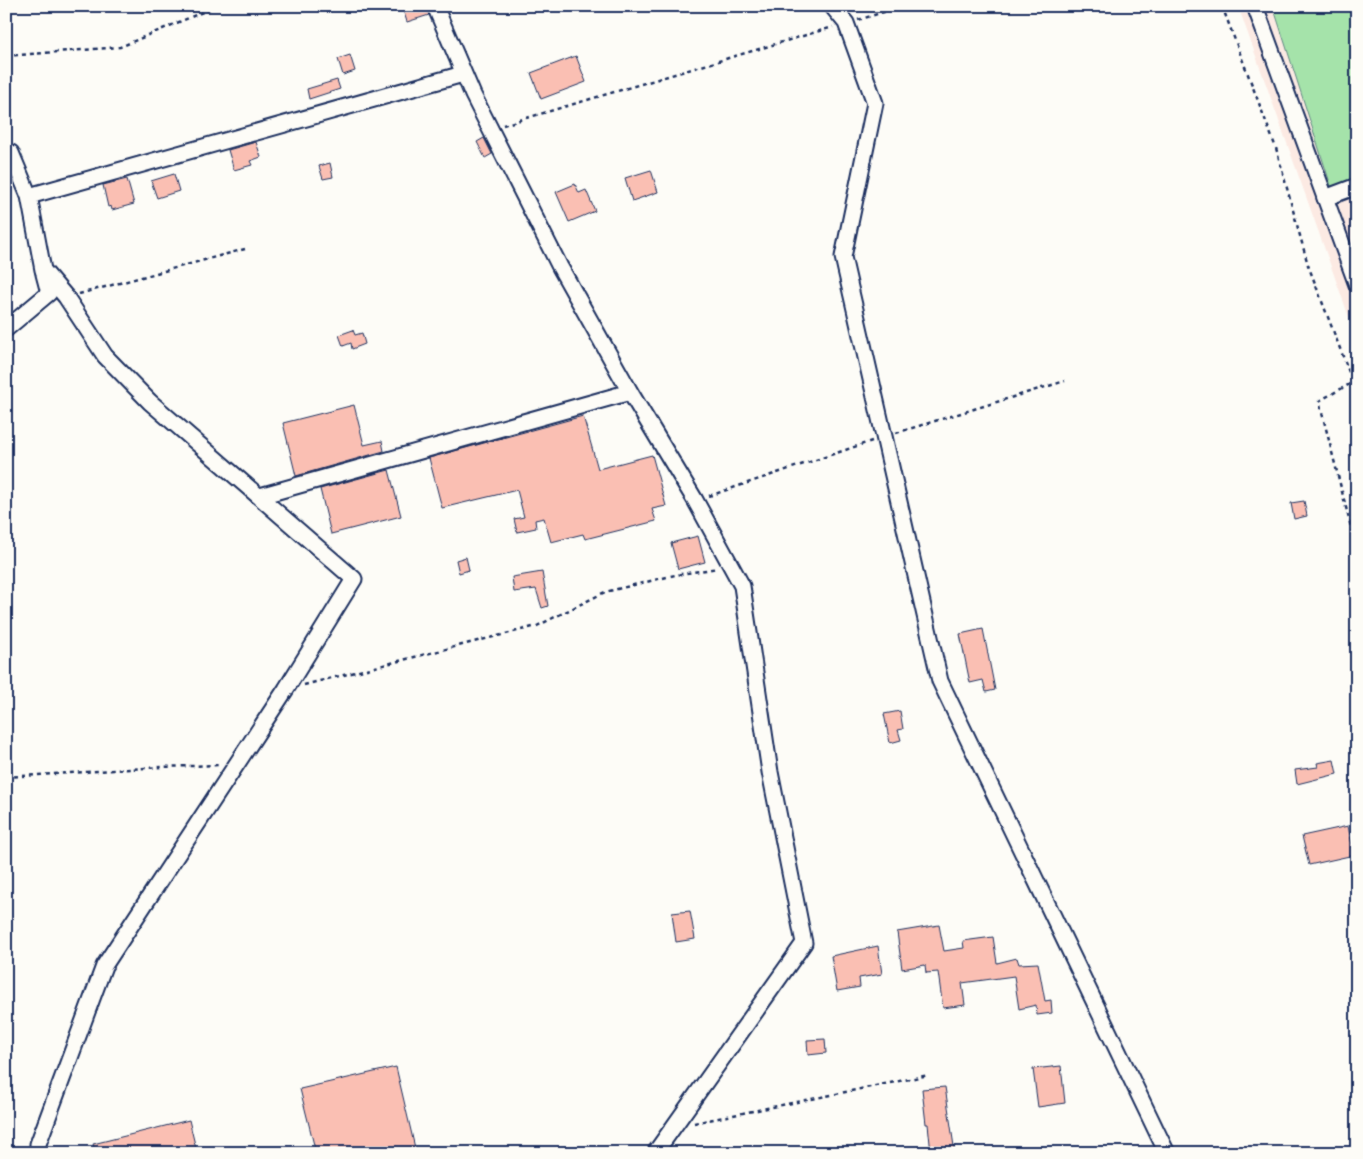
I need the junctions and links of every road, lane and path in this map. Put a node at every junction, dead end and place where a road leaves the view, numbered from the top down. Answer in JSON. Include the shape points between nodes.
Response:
{"nodes":[{"id":1,"x":217,"y":6,"type":"edge"},
{"id":2,"x":436,"y":6,"type":"edge"},
{"id":3,"x":832,"y":6,"type":"edge"},
{"id":4,"x":903,"y":6,"type":"edge"},
{"id":5,"x":1222,"y":6,"type":"edge"},
{"id":6,"x":1255,"y":6,"type":"edge"},
{"id":7,"x":846,"y":23,"type":"junction"},
{"id":8,"x":6,"y":56,"type":"edge"},
{"id":9,"x":463,"y":74,"type":"junction"},
{"id":10,"x":490,"y":129,"type":"junction"},
{"id":11,"x":6,"y":153,"type":"edge"},
{"id":12,"x":1357,"y":186,"type":"edge"},
{"id":13,"x":29,"y":196,"type":"junction"},
{"id":14,"x":1325,"y":198,"type":"junction"},
{"id":15,"x":245,"y":250,"type":"dead end"},
{"id":16,"x":43,"y":270,"type":"junction"},
{"id":17,"x":1357,"y":285,"type":"edge"},
{"id":18,"x":66,"y":297,"type":"junction"},
{"id":19,"x":6,"y":329,"type":"edge"},
{"id":20,"x":1357,"y":380,"type":"edge"},
{"id":21,"x":1352,"y":382,"type":"junction"},
{"id":22,"x":630,"y":392,"type":"junction"},
{"id":23,"x":1357,"y":393,"type":"edge"},
{"id":24,"x":260,"y":496,"type":"junction"},
{"id":25,"x":731,"y":566,"type":"junction"},
{"id":26,"x":1357,"y":570,"type":"edge"},
{"id":27,"x":286,"y":689,"type":"junction"},
{"id":28,"x":234,"y":766,"type":"junction"},
{"id":29,"x":6,"y":777,"type":"edge"},
{"id":30,"x":929,"y":1075,"type":"dead end"},
{"id":31,"x":673,"y":1127,"type":"junction"},
{"id":32,"x":38,"y":1153,"type":"edge"},
{"id":33,"x":655,"y":1153,"type":"edge"},
{"id":34,"x":1167,"y":1153,"type":"edge"}],
"edges":[{"from":1,"to":8,"type":"path","via":[[120,47]]},
{"from":2,"to":9,"type":"street"},
{"from":3,"to":7,"type":"street"},
{"from":4,"to":7,"type":"path"},
{"from":5,"to":21,"type":"path","via":[[1276,148],[1308,265]]},
{"from":6,"to":14,"type":"street"},
{"from":7,"to":10,"type":"path"},
{"from":7,"to":34,"type":"street","via":[[875,103],[843,257],[940,681]]},
{"from":9,"to":10,"type":"street"},
{"from":9,"to":13,"type":"street"},
{"from":10,"to":22,"type":"street","via":[[560,267]]},
{"from":11,"to":13,"type":"street","via":[[11,153]]},
{"from":12,"to":14,"type":"street"},
{"from":13,"to":16,"type":"street"},
{"from":14,"to":17,"type":"street"},
{"from":15,"to":18,"type":"path"},
{"from":16,"to":18,"type":"street"},
{"from":16,"to":19,"type":"street","via":[[49,293]]},
{"from":18,"to":24,"type":"street","via":[[105,356],[150,402]]},
{"from":20,"to":21,"type":"path"},
{"from":21,"to":23,"type":"path"},
{"from":21,"to":26,"type":"path","via":[[1319,401],[1355,544]]},
{"from":22,"to":24,"type":"street"},
{"from":22,"to":25,"type":"street"},
{"from":24,"to":27,"type":"street","via":[[354,579]]},
{"from":25,"to":27,"type":"path","via":[[675,575],[605,592],[537,626]]},
{"from":25,"to":31,"type":"street","via":[[742,586],[770,772],[804,943]]},
{"from":27,"to":28,"type":"street"},
{"from":28,"to":29,"type":"path","via":[[202,764]]},
{"from":28,"to":32,"type":"street","via":[[104,966],[38,1144]]},
{"from":30,"to":31,"type":"path"},
{"from":31,"to":33,"type":"street"}]}
